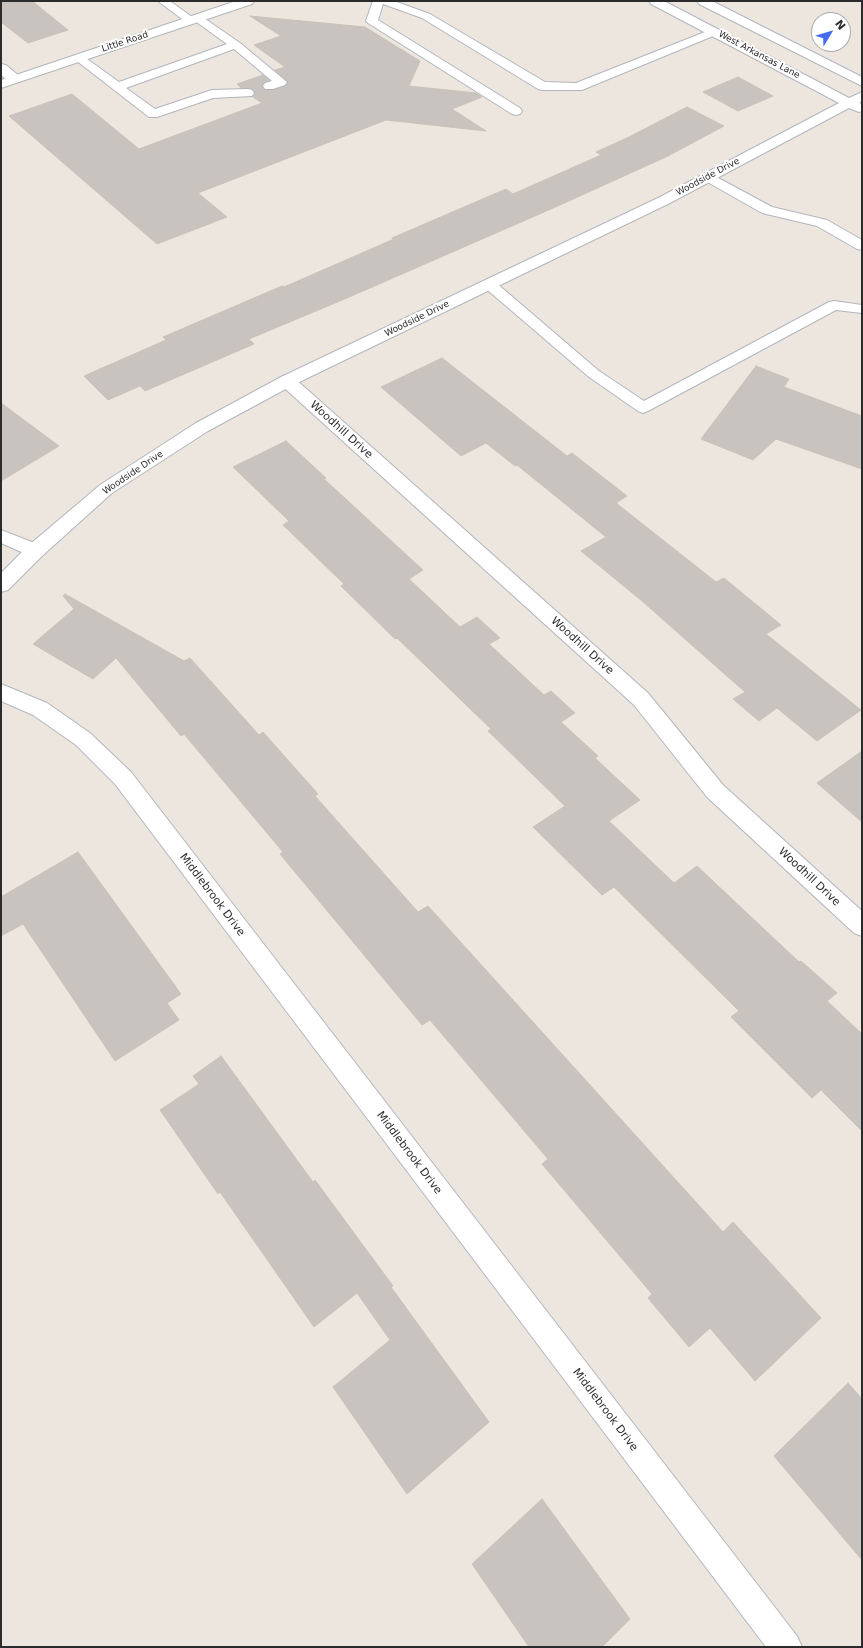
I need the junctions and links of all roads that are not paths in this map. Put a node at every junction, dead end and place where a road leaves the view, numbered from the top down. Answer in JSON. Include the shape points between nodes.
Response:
{"nodes":[{"id":1,"x":163,"y":1,"type":"edge"},
{"id":2,"x":248,"y":1,"type":"edge"},
{"id":3,"x":378,"y":1,"type":"edge"},
{"id":4,"x":384,"y":1,"type":"edge"},
{"id":5,"x":655,"y":1,"type":"edge"},
{"id":6,"x":703,"y":1,"type":"edge"},
{"id":7,"x":194,"y":19,"type":"junction"},
{"id":8,"x":714,"y":32,"type":"junction"},
{"id":9,"x":236,"y":45,"type":"junction"},
{"id":10,"x":79,"y":58,"type":"junction"},
{"id":11,"x":1,"y":68,"type":"edge"},
{"id":12,"x":14,"y":79,"type":"junction"},
{"id":13,"x":862,"y":82,"type":"edge"},
{"id":14,"x":1,"y":84,"type":"edge"},
{"id":15,"x":117,"y":86,"type":"junction"},
{"id":16,"x":269,"y":86,"type":"dead end"},
{"id":17,"x":248,"y":93,"type":"dead end"},
{"id":18,"x":858,"y":102,"type":"edge"},
{"id":19,"x":516,"y":111,"type":"dead end"},
{"id":20,"x":709,"y":177,"type":"junction"},
{"id":21,"x":862,"y":246,"type":"edge"},
{"id":22,"x":489,"y":284,"type":"junction"},
{"id":23,"x":862,"y":309,"type":"edge"},
{"id":24,"x":287,"y":381,"type":"junction"},
{"id":25,"x":1,"y":536,"type":"edge"},
{"id":26,"x":35,"y":551,"type":"junction"},
{"id":27,"x":1,"y":585,"type":"edge"},
{"id":28,"x":1,"y":692,"type":"edge"},
{"id":29,"x":862,"y":926,"type":"edge"},
{"id":30,"x":786,"y":1647,"type":"edge"}],
"edges":[{"from":1,"to":7,"type":"lane"},
{"from":2,"to":7,"type":"street","name":"Little Road"},
{"from":3,"to":19,"type":"lane","via":[[372,20]]},
{"from":4,"to":8,"type":"lane","via":[[426,16],[542,86],[578,86]]},
{"from":5,"to":8,"type":"street","name":"West Arkansas Lane"},
{"from":6,"to":13,"type":"street","name":"West Arkansas Lane"},
{"from":7,"to":9,"type":"lane"},
{"from":7,"to":10,"type":"street","name":"Little Road"},
{"from":8,"to":18,"type":"street","name":"West Arkansas Lane"},
{"from":9,"to":15,"type":"lane"},
{"from":9,"to":16,"type":"lane","via":[[281,82]]},
{"from":10,"to":12,"type":"street","name":"Little Road"},
{"from":10,"to":15,"type":"lane"},
{"from":11,"to":12,"type":"street"},
{"from":12,"to":14,"type":"street","name":"Little Road"},
{"from":15,"to":17,"type":"lane","via":[[153,114],[212,94]]},
{"from":18,"to":20,"type":"street","name":"Woodside Drive"},
{"from":20,"to":21,"type":"lane","via":[[767,210],[822,223]]},
{"from":20,"to":22,"type":"street","name":"Woodside Drive"},
{"from":22,"to":23,"type":"lane","via":[[594,374],[643,408],[834,305]]},
{"from":22,"to":24,"type":"street","name":"Woodside Drive"},
{"from":24,"to":26,"type":"street","name":"Woodside Drive","via":[[202,426],[106,489]]},
{"from":24,"to":29,"type":"street","name":"Woodhill Drive","via":[[641,699],[715,791]]},
{"from":25,"to":26,"type":"street"},
{"from":26,"to":27,"type":"street","name":"Woodside Drive"},
{"from":28,"to":30,"type":"street","name":"Middlebrook Drive","via":[[40,709],[83,739],[122,778]]}]}
